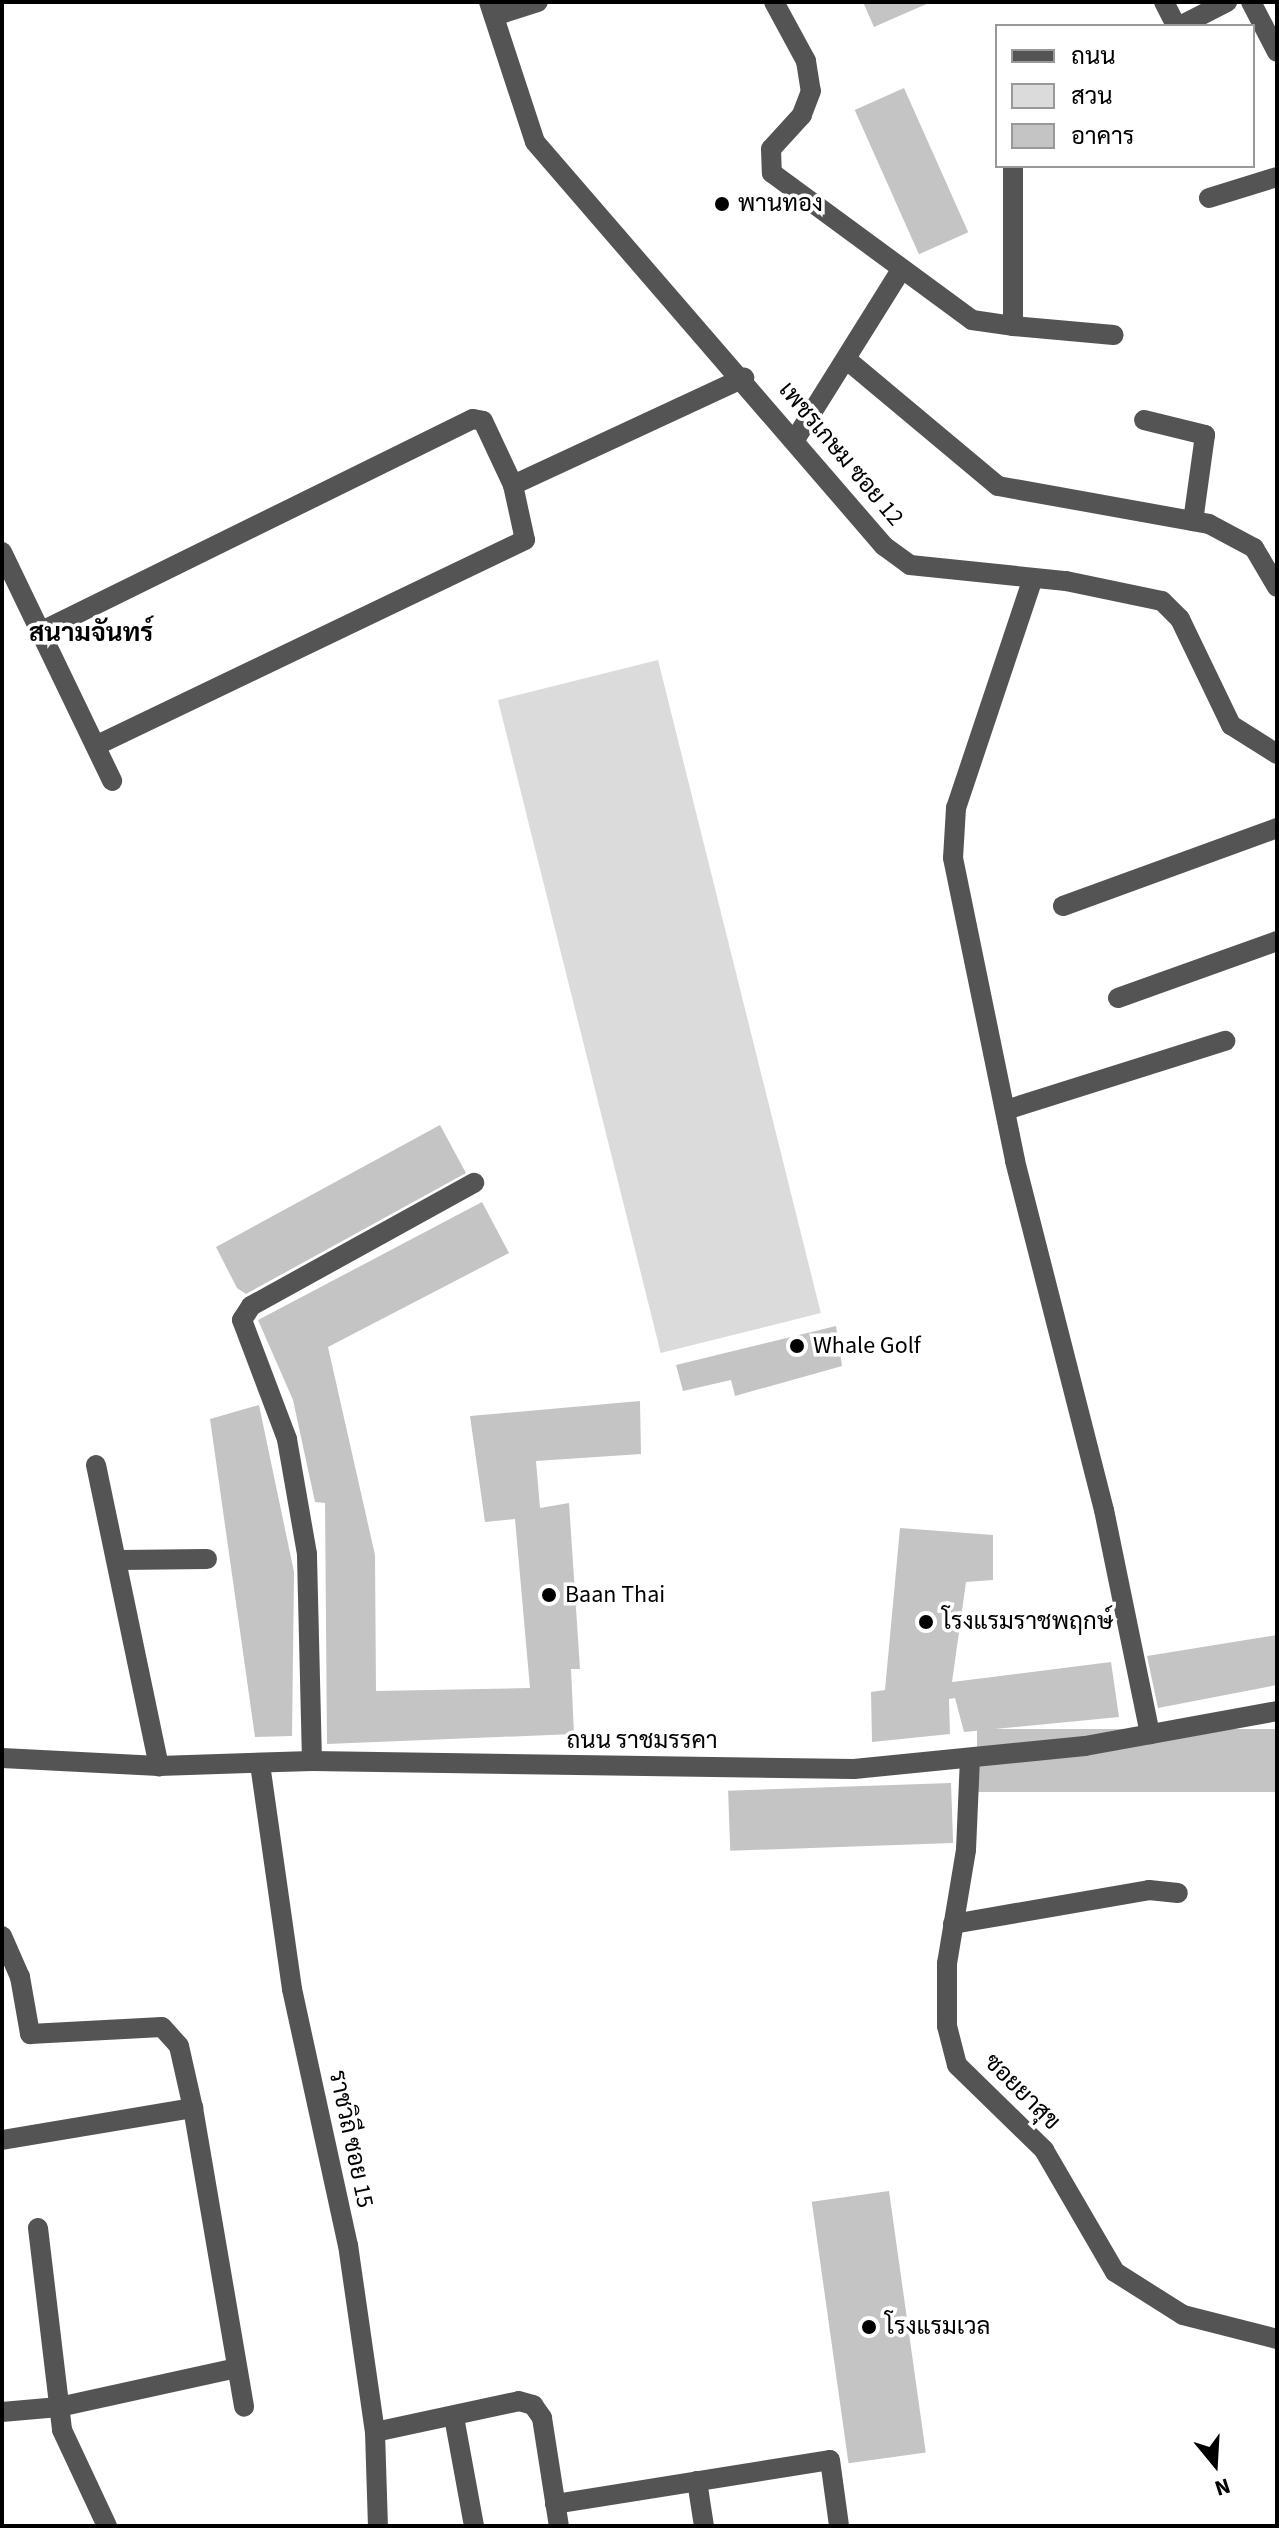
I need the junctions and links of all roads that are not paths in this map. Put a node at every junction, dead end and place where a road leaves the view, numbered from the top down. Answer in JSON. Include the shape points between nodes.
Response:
{"nodes":[{"id":1,"x":538,"y":2,"type":"edge"},
{"id":2,"x":774,"y":2,"type":"edge"},
{"id":3,"x":1164,"y":2,"type":"edge"},
{"id":4,"x":1227,"y":2,"type":"edge"},
{"id":5,"x":1251,"y":2,"type":"edge"},
{"id":6,"x":492,"y":9,"type":"edge"},
{"id":7,"x":1177,"y":24,"type":"edge"},
{"id":8,"x":1182,"y":24,"type":"edge"},
{"id":9,"x":1277,"y":52,"type":"edge"},
{"id":10,"x":1013,"y":168,"type":"edge"},
{"id":11,"x":1277,"y":177,"type":"edge"},
{"id":12,"x":1209,"y":198,"type":"dead end"},
{"id":13,"x":901,"y":270,"type":"junction"},
{"id":14,"x":1013,"y":326,"type":"junction"},
{"id":15,"x":1114,"y":335,"type":"dead end"},
{"id":16,"x":846,"y":359,"type":"junction"},
{"id":17,"x":744,"y":378,"type":"junction"},
{"id":18,"x":1144,"y":420,"type":"dead end"},
{"id":19,"x":796,"y":438,"type":"junction"},
{"id":20,"x":513,"y":485,"type":"junction"},
{"id":21,"x":1193,"y":521,"type":"junction"},
{"id":22,"x":2,"y":552,"type":"edge"},
{"id":23,"x":1032,"y":581,"type":"junction"},
{"id":24,"x":1277,"y":587,"type":"edge"},
{"id":25,"x":42,"y":631,"type":"junction"},
{"id":26,"x":96,"y":746,"type":"junction"},
{"id":27,"x":1277,"y":754,"type":"edge"},
{"id":28,"x":112,"y":781,"type":"dead end"},
{"id":29,"x":1277,"y":828,"type":"edge"},
{"id":30,"x":1063,"y":906,"type":"dead end"},
{"id":31,"x":1277,"y":941,"type":"edge"},
{"id":32,"x":1118,"y":998,"type":"dead end"},
{"id":33,"x":1225,"y":1041,"type":"dead end"},
{"id":34,"x":1006,"y":1110,"type":"junction"},
{"id":35,"x":474,"y":1183,"type":"dead end"},
{"id":36,"x":96,"y":1465,"type":"dead end"},
{"id":37,"x":207,"y":1559,"type":"dead end"},
{"id":38,"x":120,"y":1560,"type":"junction"},
{"id":39,"x":1277,"y":1711,"type":"edge"},
{"id":40,"x":1150,"y":1734,"type":"junction"},
{"id":41,"x":2,"y":1758,"type":"edge"},
{"id":42,"x":970,"y":1758,"type":"junction"},
{"id":43,"x":312,"y":1761,"type":"junction"},
{"id":44,"x":260,"y":1764,"type":"junction"},
{"id":45,"x":159,"y":1766,"type":"junction"},
{"id":46,"x":1178,"y":1893,"type":"dead end"},
{"id":47,"x":953,"y":1924,"type":"junction"},
{"id":48,"x":2,"y":1936,"type":"edge"},
{"id":49,"x":193,"y":2108,"type":"junction"},
{"id":50,"x":2,"y":2140,"type":"edge"},
{"id":51,"x":38,"y":2228,"type":"dead end"},
{"id":52,"x":1277,"y":2339,"type":"edge"},
{"id":53,"x":237,"y":2368,"type":"junction"},
{"id":54,"x":59,"y":2407,"type":"junction"},
{"id":55,"x":244,"y":2407,"type":"dead end"},
{"id":56,"x":2,"y":2412,"type":"edge"},
{"id":57,"x":454,"y":2417,"type":"junction"},
{"id":58,"x":375,"y":2432,"type":"junction"},
{"id":59,"x":697,"y":2481,"type":"junction"},
{"id":60,"x":555,"y":2504,"type":"junction"},
{"id":61,"x":107,"y":2526,"type":"edge"},
{"id":62,"x":378,"y":2526,"type":"edge"},
{"id":63,"x":474,"y":2526,"type":"edge"},
{"id":64,"x":559,"y":2526,"type":"edge"},
{"id":65,"x":704,"y":2526,"type":"edge"},
{"id":66,"x":839,"y":2526,"type":"edge"}],
"edges":[{"from":1,"to":6,"type":"street"},
{"from":2,"to":13,"type":"street","via":[[806,61],[811,91],[802,115],[771,149],[772,173]]},
{"from":3,"to":7,"type":"street"},
{"from":4,"to":8,"type":"street"},
{"from":5,"to":9,"type":"street"},
{"from":6,"to":17,"type":"street","name":"เพชรเกษม ซอย 12","via":[[535,142]]},
{"from":10,"to":14,"type":"street"},
{"from":11,"to":12,"type":"street"},
{"from":13,"to":14,"type":"street","via":[[972,320]]},
{"from":13,"to":16,"type":"street"},
{"from":14,"to":15,"type":"street"},
{"from":16,"to":19,"type":"street"},
{"from":16,"to":21,"type":"street","via":[[998,486]]},
{"from":17,"to":19,"type":"street","name":"เพชรเกษม ซอย 12"},
{"from":17,"to":20,"type":"street"},
{"from":18,"to":21,"type":"street","via":[[1205,435]]},
{"from":19,"to":23,"type":"street","name":"เพชรเกษม ซอย 12","via":[[898,559]]},
{"from":20,"to":25,"type":"street","via":[[483,421],[473,419]]},
{"from":20,"to":26,"type":"street","via":[[525,540]]},
{"from":21,"to":24,"type":"street","via":[[1254,548]]},
{"from":22,"to":25,"type":"street"},
{"from":23,"to":27,"type":"street","name":"เพชรเกษม ซอย 12","via":[[1162,601],[1180,619],[1231,725]]},
{"from":23,"to":34,"type":"street","via":[[951,829]]},
{"from":25,"to":26,"type":"street"},
{"from":26,"to":28,"type":"street"},
{"from":29,"to":30,"type":"street"},
{"from":31,"to":32,"type":"street"},
{"from":33,"to":34,"type":"street"},
{"from":34,"to":40,"type":"street","via":[[1104,1510]]},
{"from":35,"to":43,"type":"street","via":[[251,1306],[242,1320],[287,1439],[307,1554]]},
{"from":36,"to":38,"type":"street"},
{"from":37,"to":38,"type":"street"},
{"from":38,"to":45,"type":"street"},
{"from":39,"to":40,"type":"street","name":"ถนน ราชมรรคา"},
{"from":40,"to":42,"type":"street","name":"ถนน ราชมรรคา"},
{"from":41,"to":45,"type":"street","name":"ถนน ราชมรรคา"},
{"from":42,"to":43,"type":"street","name":"ถนน ราชมรรคา","via":[[854,1769],[658,1771]]},
{"from":42,"to":47,"type":"street","name":"ซอยยาสุข","via":[[966,1850]]},
{"from":43,"to":44,"type":"street","name":"ถนน ราชมรรคา"},
{"from":44,"to":45,"type":"street","name":"ถนน ราชมรรคา"},
{"from":44,"to":58,"type":"street","name":"ราชวิถี ซอย 15","via":[[292,1989],[348,2245]]},
{"from":46,"to":47,"type":"street","via":[[1149,1890]]},
{"from":47,"to":52,"type":"street","name":"ซอยยาสุข","via":[[947,2026],[957,2065],[1044,2150],[1115,2272],[1183,2315]]},
{"from":48,"to":49,"type":"street","via":[[20,1977],[30,2034],[162,2027],[179,2046]]},
{"from":49,"to":50,"type":"street"},
{"from":49,"to":53,"type":"street"},
{"from":51,"to":54,"type":"street"},
{"from":53,"to":54,"type":"street"},
{"from":53,"to":55,"type":"street"},
{"from":54,"to":56,"type":"street"},
{"from":54,"to":61,"type":"street"},
{"from":57,"to":58,"type":"street"},
{"from":57,"to":60,"type":"street","via":[[519,2401],[533,2405],[542,2418]]},
{"from":57,"to":63,"type":"street"},
{"from":58,"to":62,"type":"street","name":"ราชวิถี ซอย 15"},
{"from":59,"to":60,"type":"street"},
{"from":59,"to":65,"type":"street"},
{"from":59,"to":66,"type":"street","via":[[830,2460]]},
{"from":60,"to":64,"type":"street"}]}
